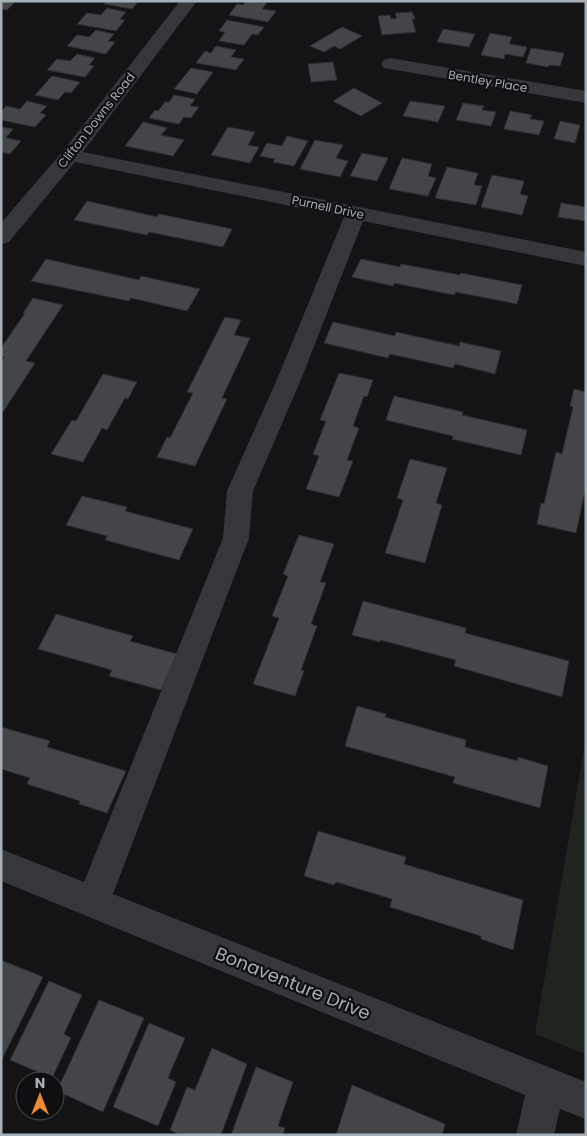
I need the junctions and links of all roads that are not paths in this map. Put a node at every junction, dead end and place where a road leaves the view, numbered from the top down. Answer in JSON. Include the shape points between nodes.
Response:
{"nodes":[{"id":1,"x":189,"y":1,"type":"edge"},
{"id":2,"x":390,"y":64,"type":"dead end"},
{"id":3,"x":586,"y":97,"type":"edge"},
{"id":4,"x":70,"y":155,"type":"junction"},
{"id":5,"x":356,"y":213,"type":"junction"},
{"id":6,"x":1,"y":237,"type":"edge"},
{"id":7,"x":586,"y":259,"type":"edge"},
{"id":8,"x":1,"y":865,"type":"edge"},
{"id":9,"x":93,"y":902,"type":"junction"},
{"id":10,"x":546,"y":1086,"type":"junction"},
{"id":11,"x":586,"y":1101,"type":"edge"},
{"id":12,"x":536,"y":1135,"type":"edge"}],
"edges":[{"from":1,"to":4,"type":"street","name":"Clifton Downs Road"},
{"from":2,"to":3,"type":"street","name":"Bentley Place"},
{"from":4,"to":5,"type":"street","name":"Purnell Drive"},
{"from":4,"to":6,"type":"street","name":"Clifton Downs Road"},
{"from":5,"to":7,"type":"street","name":"Purnell Drive"},
{"from":5,"to":9,"type":"street","via":[[240,491],[236,538]]},
{"from":8,"to":9,"type":"street","name":"Bonaventure Drive"},
{"from":9,"to":10,"type":"street","name":"Bonaventure Drive"},
{"from":10,"to":11,"type":"street","name":"Bonaventure Drive"},
{"from":10,"to":12,"type":"street"}]}
